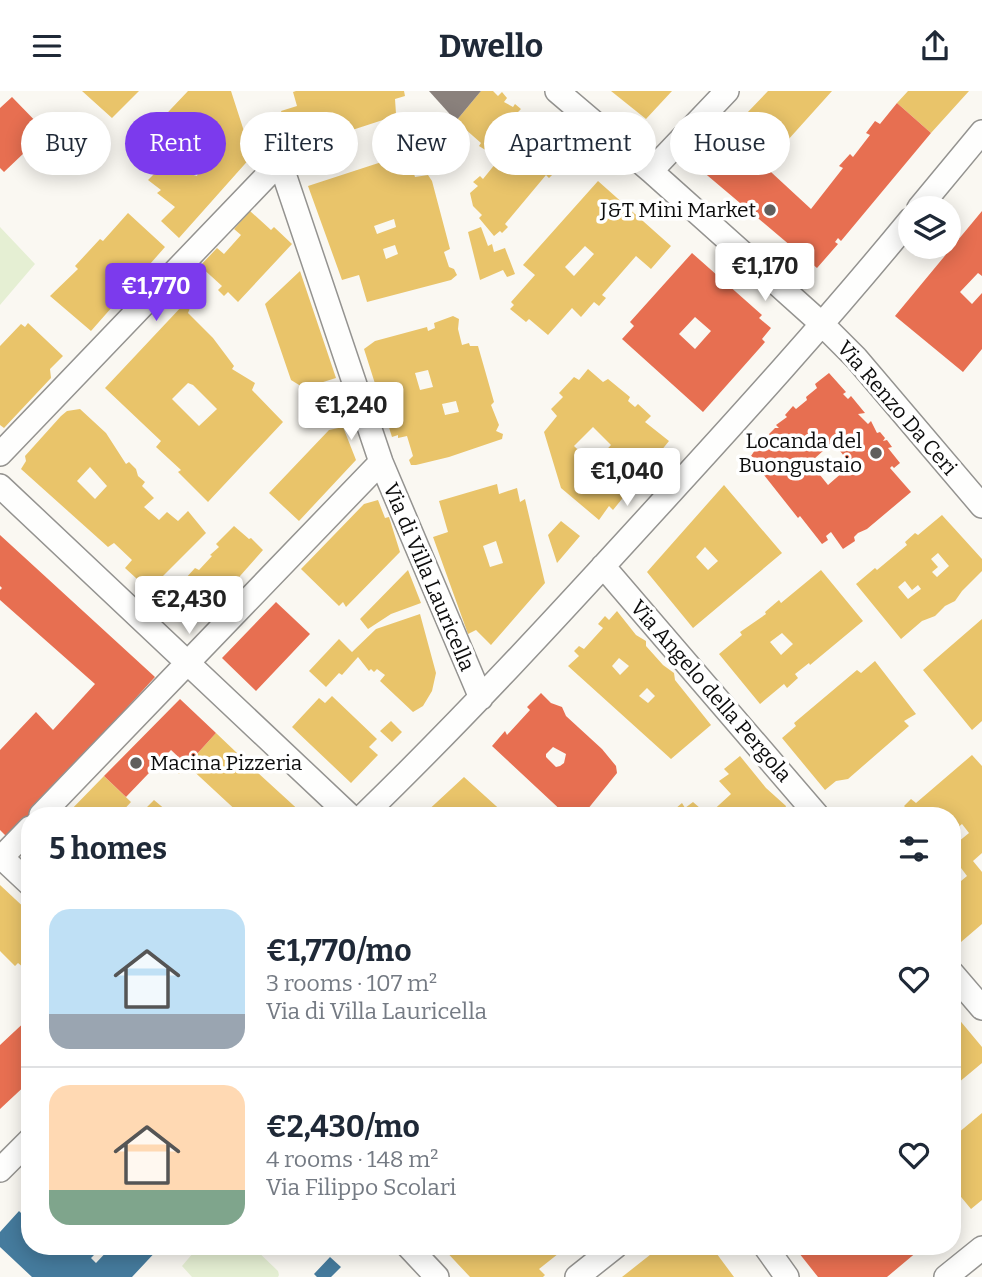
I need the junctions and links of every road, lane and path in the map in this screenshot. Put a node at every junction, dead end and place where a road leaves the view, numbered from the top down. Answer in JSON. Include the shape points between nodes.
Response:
{"nodes":[{"id":1,"x":557,"y":91,"type":"edge"},
{"id":2,"x":727,"y":91,"type":"edge"},
{"id":3,"x":582,"y":112,"type":"edge"},
{"id":4,"x":982,"y":132,"type":"edge"},
{"id":5,"x":656,"y":166,"type":"edge"},
{"id":6,"x":655,"y":175,"type":"edge"},
{"id":7,"x":929,"y":196,"type":"edge"},
{"id":8,"x":898,"y":234,"type":"edge"},
{"id":9,"x":823,"y":325,"type":"junction"},
{"id":10,"x":0,"y":454,"type":"edge"},
{"id":11,"x":381,"y":462,"type":"junction"},
{"id":12,"x":0,"y":486,"type":"edge"},
{"id":13,"x":982,"y":506,"type":"edge"},
{"id":14,"x":603,"y":566,"type":"junction"},
{"id":15,"x":187,"y":663,"type":"junction"},
{"id":16,"x":481,"y":698,"type":"junction"},
{"id":17,"x":49,"y":807,"type":"edge"},
{"id":18,"x":340,"y":807,"type":"edge"},
{"id":19,"x":372,"y":807,"type":"edge"},
{"id":20,"x":810,"y":807,"type":"edge"},
{"id":21,"x":21,"y":837,"type":"edge"},
{"id":22,"x":1,"y":857,"type":"edge"},
{"id":23,"x":21,"y":876,"type":"edge"},
{"id":24,"x":961,"y":984,"type":"edge"},
{"id":25,"x":982,"y":1008,"type":"edge"},
{"id":26,"x":21,"y":1149,"type":"edge"},
{"id":27,"x":0,"y":1170,"type":"edge"},
{"id":28,"x":982,"y":1248,"type":"edge"},
{"id":29,"x":416,"y":1255,"type":"edge"},
{"id":30,"x":605,"y":1255,"type":"edge"},
{"id":31,"x":771,"y":1255,"type":"edge"},
{"id":32,"x":437,"y":1277,"type":"edge"},
{"id":33,"x":577,"y":1277,"type":"edge"},
{"id":34,"x":787,"y":1277,"type":"edge"},
{"id":35,"x":946,"y":1277,"type":"edge"}],
"edges":[{"from":1,"to":3,"type":"street","name":"Via Renzo Da Ceri"},
{"from":2,"to":5,"type":"street"},
{"from":4,"to":7,"type":"street"},
{"from":6,"to":9,"type":"street","name":"Via Renzo Da Ceri"},
{"from":8,"to":9,"type":"street"},
{"from":9,"to":13,"type":"street","name":"Via Renzo Da Ceri"},
{"from":9,"to":14,"type":"street"},
{"from":10,"to":11,"type":"street","name":"Via di Villa Lauricella","via":[[280,162]]},
{"from":11,"to":15,"type":"street"},
{"from":11,"to":16,"type":"street","name":"Via di Villa Lauricella"},
{"from":12,"to":15,"type":"street"},
{"from":14,"to":16,"type":"street"},
{"from":14,"to":20,"type":"street","name":"Via Angelo della Pergola"},
{"from":15,"to":17,"type":"street"},
{"from":15,"to":18,"type":"street"},
{"from":16,"to":19,"type":"street"},
{"from":21,"to":22,"type":"street"},
{"from":22,"to":23,"type":"street"},
{"from":24,"to":25,"type":"street"},
{"from":26,"to":27,"type":"street"},
{"from":28,"to":35,"type":"street"},
{"from":29,"to":32,"type":"street"},
{"from":30,"to":33,"type":"street"},
{"from":31,"to":34,"type":"street"}]}
